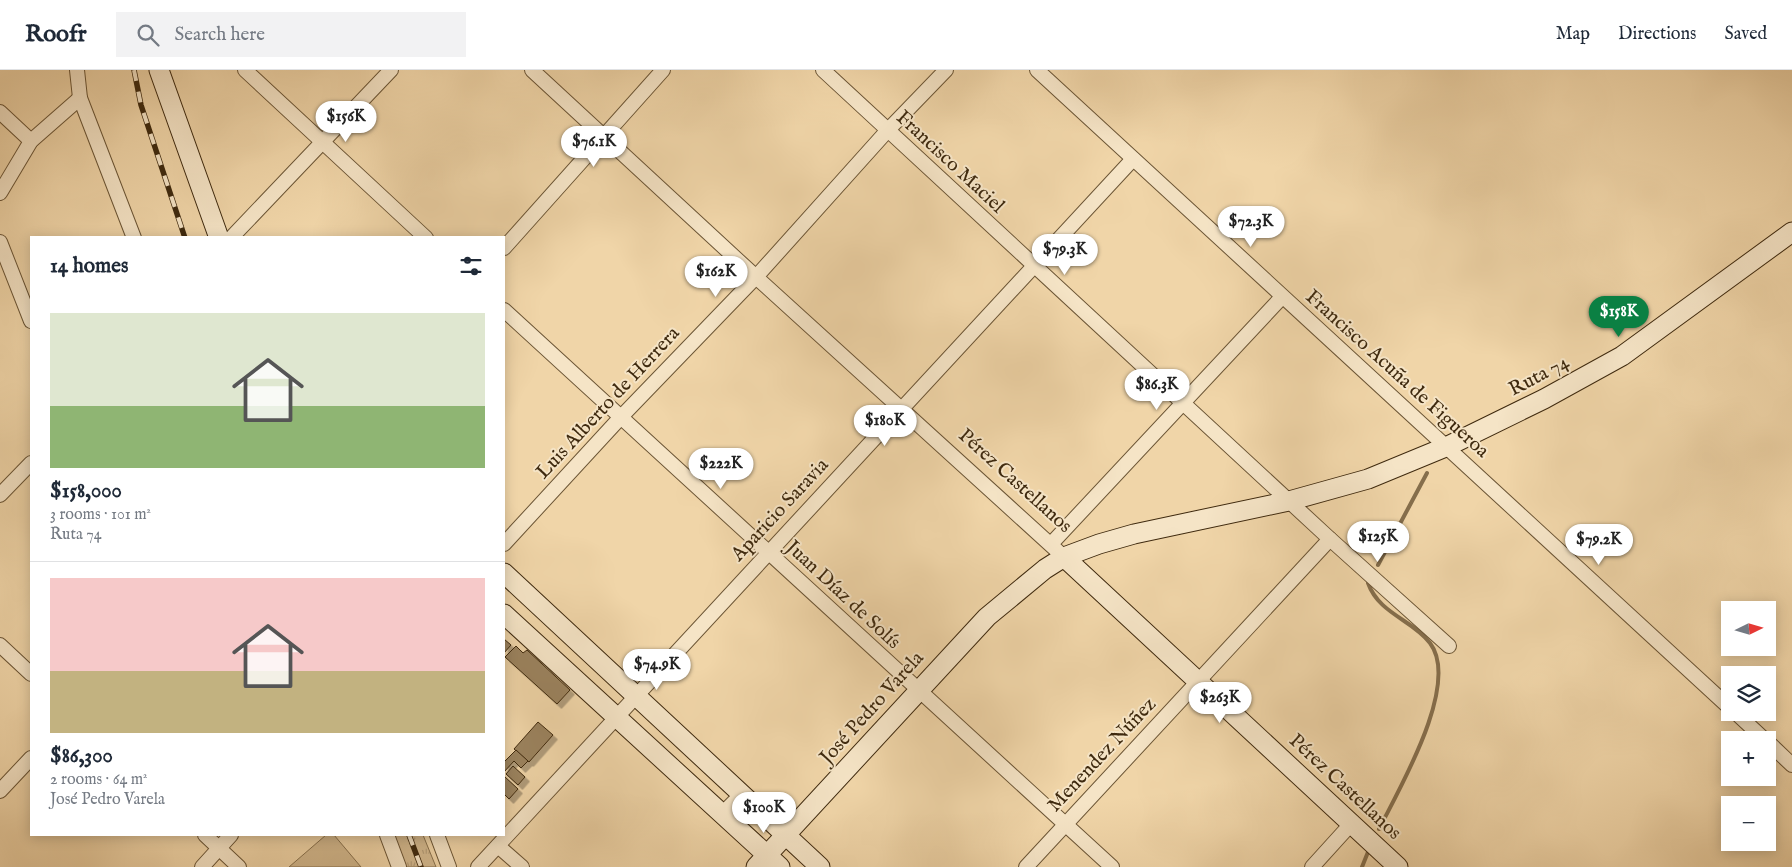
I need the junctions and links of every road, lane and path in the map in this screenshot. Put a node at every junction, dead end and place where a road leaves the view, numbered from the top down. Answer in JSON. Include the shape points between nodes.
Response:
{"nodes":[{"id":1,"x":76,"y":70,"type":"edge"},
{"id":2,"x":159,"y":70,"type":"edge"},
{"id":3,"x":245,"y":70,"type":"edge"},
{"id":4,"x":391,"y":70,"type":"edge"},
{"id":5,"x":532,"y":70,"type":"edge"},
{"id":6,"x":663,"y":70,"type":"edge"},
{"id":7,"x":823,"y":70,"type":"edge"},
{"id":8,"x":946,"y":70,"type":"edge"},
{"id":9,"x":1037,"y":70,"type":"edge"},
{"id":10,"x":80,"y":98,"type":"junction"},
{"id":11,"x":0,"y":112,"type":"edge"},
{"id":12,"x":887,"y":131,"type":"junction"},
{"id":13,"x":604,"y":135,"type":"junction"},
{"id":14,"x":32,"y":141,"type":"junction"},
{"id":15,"x":324,"y":142,"type":"junction"},
{"id":16,"x":1133,"y":159,"type":"junction"},
{"id":17,"x":0,"y":192,"type":"edge"},
{"id":18,"x":1792,"y":232,"type":"edge"},
{"id":19,"x":133,"y":236,"type":"edge"},
{"id":20,"x":219,"y":236,"type":"edge"},
{"id":21,"x":233,"y":236,"type":"edge"},
{"id":22,"x":424,"y":236,"type":"edge"},
{"id":23,"x":0,"y":242,"type":"edge"},
{"id":24,"x":505,"y":247,"type":"edge"},
{"id":25,"x":1034,"y":266,"type":"junction"},
{"id":26,"x":756,"y":277,"type":"junction"},
{"id":27,"x":27,"y":295,"type":"edge"},
{"id":28,"x":1282,"y":296,"type":"junction"},
{"id":29,"x":505,"y":311,"type":"edge"},
{"id":30,"x":30,"y":314,"type":"edge"},
{"id":31,"x":1183,"y":404,"type":"junction"},
{"id":32,"x":901,"y":409,"type":"junction"},
{"id":33,"x":620,"y":418,"type":"junction"},
{"id":34,"x":1448,"y":446,"type":"junction"},
{"id":35,"x":30,"y":464,"type":"edge"},
{"id":36,"x":0,"y":495,"type":"edge"},
{"id":37,"x":1289,"y":501,"type":"junction"},
{"id":38,"x":1330,"y":539,"type":"junction"},
{"id":39,"x":505,"y":543,"type":"edge"},
{"id":40,"x":1058,"y":550,"type":"junction"},
{"id":41,"x":768,"y":553,"type":"junction"},
{"id":42,"x":505,"y":574,"type":"edge"},
{"id":43,"x":505,"y":615,"type":"edge"},
{"id":44,"x":0,"y":646,"type":"edge"},
{"id":45,"x":1449,"y":646,"type":"dead end"},
{"id":46,"x":30,"y":673,"type":"edge"},
{"id":47,"x":1198,"y":681,"type":"junction"},
{"id":48,"x":918,"y":691,"type":"junction"},
{"id":49,"x":637,"y":696,"type":"junction"},
{"id":50,"x":1721,"y":700,"type":"edge"},
{"id":51,"x":617,"y":718,"type":"junction"},
{"id":52,"x":1745,"y":721,"type":"edge"},
{"id":53,"x":1755,"y":731,"type":"edge"},
{"id":54,"x":1776,"y":750,"type":"edge"},
{"id":55,"x":30,"y":759,"type":"edge"},
{"id":56,"x":1792,"y":765,"type":"edge"},
{"id":57,"x":0,"y":791,"type":"edge"},
{"id":58,"x":747,"y":798,"type":"junction"},
{"id":59,"x":728,"y":818,"type":"junction"},
{"id":60,"x":1066,"y":824,"type":"junction"},
{"id":61,"x":1351,"y":824,"type":"junction"},
{"id":62,"x":786,"y":835,"type":"junction"},
{"id":63,"x":206,"y":836,"type":"edge"},
{"id":64,"x":230,"y":836,"type":"edge"},
{"id":65,"x":387,"y":836,"type":"edge"},
{"id":66,"x":437,"y":836,"type":"edge"},
{"id":67,"x":498,"y":846,"type":"junction"},
{"id":68,"x":219,"y":848,"type":"junction"},
{"id":69,"x":768,"y":863,"type":"edge"},
{"id":70,"x":202,"y":867,"type":"edge"},
{"id":71,"x":239,"y":867,"type":"edge"},
{"id":72,"x":399,"y":867,"type":"edge"},
{"id":73,"x":449,"y":867,"type":"edge"},
{"id":74,"x":478,"y":867,"type":"edge"},
{"id":75,"x":522,"y":867,"type":"edge"},
{"id":76,"x":820,"y":867,"type":"edge"},
{"id":77,"x":1026,"y":867,"type":"edge"},
{"id":78,"x":1112,"y":867,"type":"edge"},
{"id":79,"x":1312,"y":867,"type":"edge"},
{"id":80,"x":1398,"y":867,"type":"edge"}],
"edges":[{"from":1,"to":10,"type":"street"},
{"from":2,"to":20,"type":"street"},
{"from":3,"to":15,"type":"street"},
{"from":4,"to":15,"type":"street"},
{"from":5,"to":13,"type":"street","name":"Pérez Castellanos"},
{"from":6,"to":13,"type":"street"},
{"from":7,"to":12,"type":"street","name":"Francisco Maciel"},
{"from":8,"to":12,"type":"street","name":"Luis Alberto de Herrera"},
{"from":9,"to":16,"type":"street","name":"Francisco Acuña de Figueroa"},
{"from":10,"to":14,"type":"street"},
{"from":10,"to":19,"type":"street"},
{"from":11,"to":14,"type":"street"},
{"from":12,"to":25,"type":"street","name":"Francisco Maciel"},
{"from":12,"to":26,"type":"street","name":"Luis Alberto de Herrera"},
{"from":13,"to":24,"type":"street"},
{"from":13,"to":26,"type":"street","name":"Pérez Castellanos"},
{"from":14,"to":17,"type":"street"},
{"from":15,"to":21,"type":"street"},
{"from":15,"to":22,"type":"street"},
{"from":16,"to":25,"type":"street","name":"Aparicio Saravia"},
{"from":16,"to":28,"type":"street","name":"Francisco Acuña de Figueroa"},
{"from":18,"to":34,"type":"street","name":"Ruta 74","via":[[1622,356],[1544,400]]},
{"from":23,"to":27,"type":"street"},
{"from":25,"to":31,"type":"street","name":"Francisco Maciel"},
{"from":25,"to":32,"type":"street","name":"Aparicio Saravia"},
{"from":26,"to":32,"type":"street","name":"Pérez Castellanos"},
{"from":26,"to":33,"type":"street","name":"Luis Alberto de Herrera"},
{"from":27,"to":30,"type":"street"},
{"from":28,"to":31,"type":"street"},
{"from":28,"to":34,"type":"street","name":"Francisco Acuña de Figueroa"},
{"from":29,"to":33,"type":"street","name":"Juan Díaz de Solís"},
{"from":31,"to":37,"type":"street","name":"Francisco Maciel"},
{"from":31,"to":40,"type":"street"},
{"from":32,"to":40,"type":"street","name":"Pérez Castellanos"},
{"from":32,"to":41,"type":"street","name":"Aparicio Saravia"},
{"from":33,"to":39,"type":"street","name":"Luis Alberto de Herrera"},
{"from":33,"to":41,"type":"street","name":"Juan Díaz de Solís"},
{"from":34,"to":37,"type":"street","name":"Ruta 74","via":[[1368,479]]},
{"from":34,"to":50,"type":"street","name":"Francisco Acuña de Figueroa"},
{"from":35,"to":36,"type":"street"},
{"from":37,"to":38,"type":"street","name":"Francisco Maciel"},
{"from":37,"to":40,"type":"street","name":"José Pedro Varela"},
{"from":38,"to":45,"type":"street","name":"Francisco Maciel"},
{"from":38,"to":47,"type":"street","name":"Menendez Núñez"},
{"from":40,"to":47,"type":"street","name":"Pérez Castellanos"},
{"from":40,"to":48,"type":"street","name":"José Pedro Varela","via":[[986,617]]},
{"from":41,"to":48,"type":"street","name":"Juan Díaz de Solís"},
{"from":41,"to":49,"type":"street","name":"Aparicio Saravia"},
{"from":42,"to":49,"type":"street"},
{"from":43,"to":51,"type":"street"},
{"from":44,"to":46,"type":"street"},
{"from":47,"to":60,"type":"street","name":"Menendez Núñez"},
{"from":47,"to":61,"type":"street","name":"Pérez Castellanos"},
{"from":48,"to":60,"type":"street","name":"Juan Díaz de Solís"},
{"from":48,"to":62,"type":"street","name":"José Pedro Varela"},
{"from":49,"to":51,"type":"street","name":"Aparicio Saravia"},
{"from":49,"to":58,"type":"street"},
{"from":51,"to":59,"type":"street"},
{"from":51,"to":67,"type":"street","name":"Aparicio Saravia"},
{"from":52,"to":53,"type":"street"},
{"from":54,"to":56,"type":"street"},
{"from":55,"to":57,"type":"street"},
{"from":58,"to":59,"type":"street","via":[[736,800],[728,808]]},
{"from":58,"to":62,"type":"street"},
{"from":59,"to":69,"type":"street"},
{"from":60,"to":77,"type":"street","name":"Menendez Núñez"},
{"from":60,"to":78,"type":"street","name":"Juan Díaz de Solís"},
{"from":61,"to":79,"type":"street"},
{"from":61,"to":80,"type":"street","name":"Pérez Castellanos"},
{"from":62,"to":69,"type":"street","name":"José Pedro Varela"},
{"from":62,"to":76,"type":"street"},
{"from":63,"to":68,"type":"street"},
{"from":64,"to":68,"type":"street"},
{"from":65,"to":72,"type":"street"},
{"from":66,"to":73,"type":"street"},
{"from":67,"to":74,"type":"street","name":"Aparicio Saravia"},
{"from":67,"to":75,"type":"street"},
{"from":68,"to":70,"type":"street"},
{"from":68,"to":71,"type":"street"}]}
